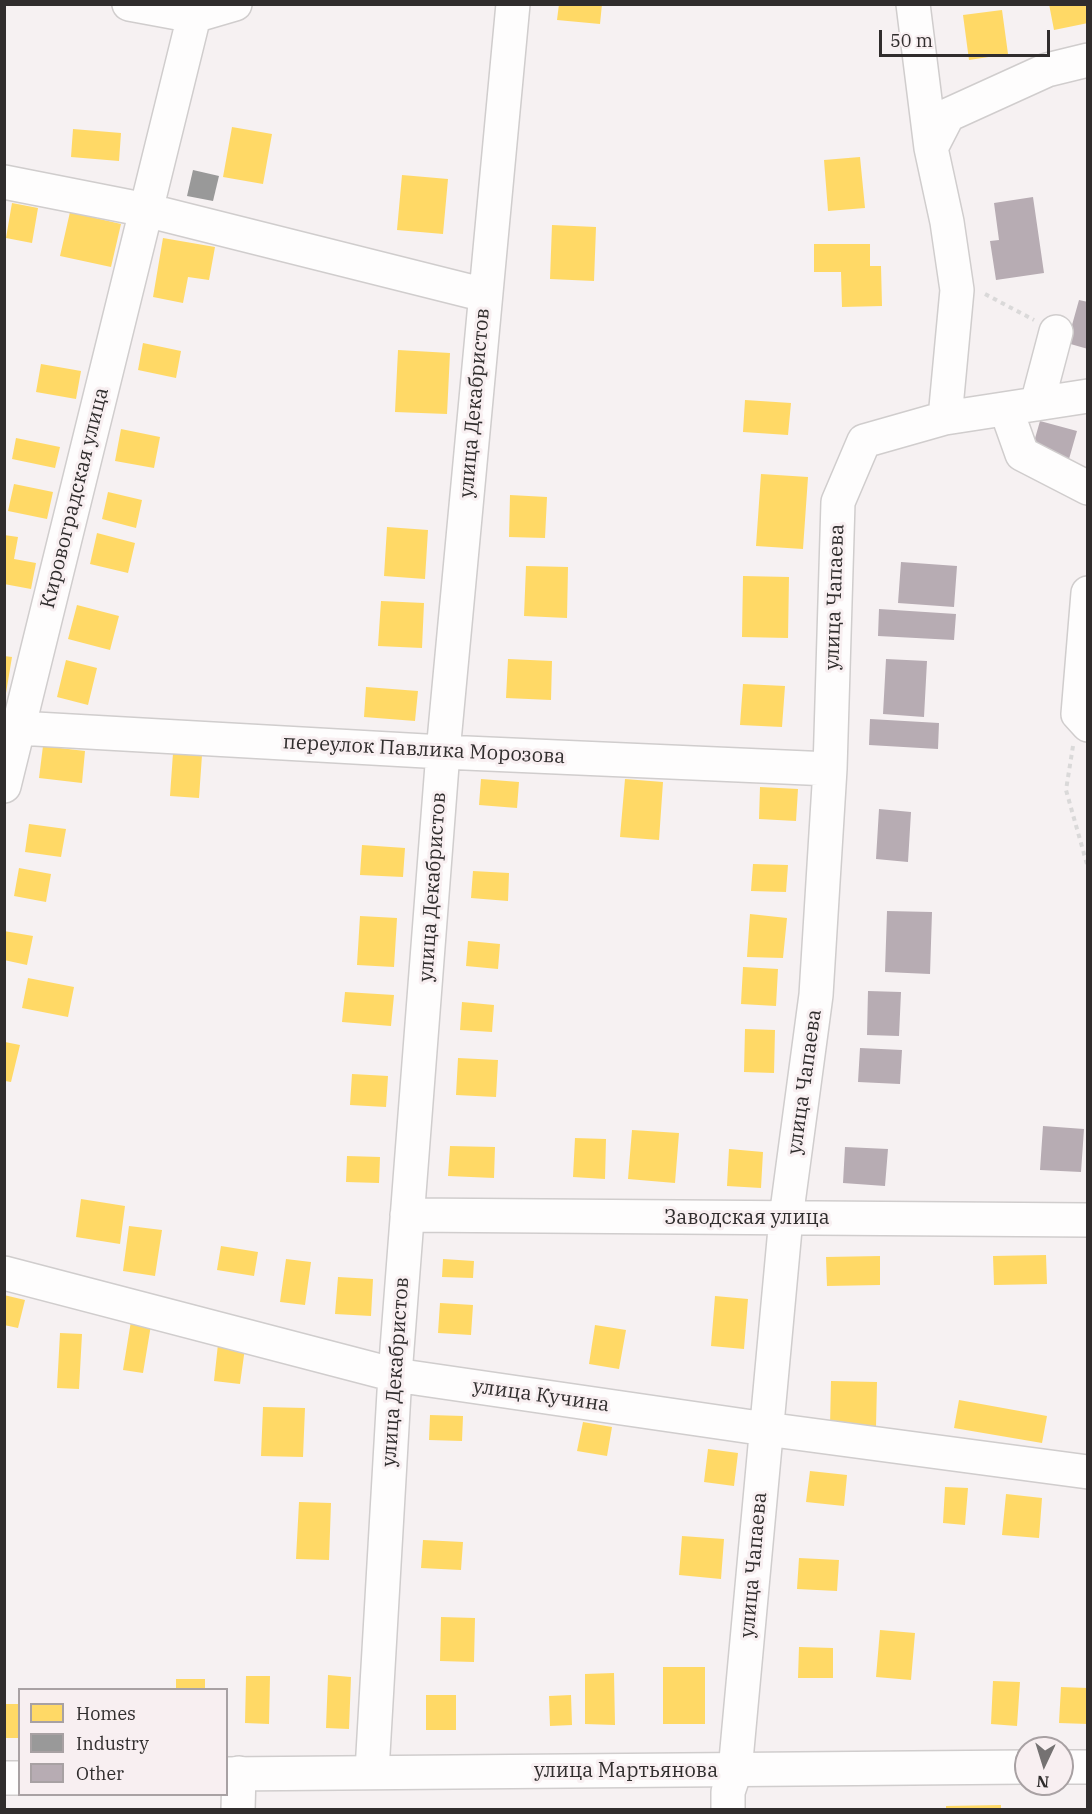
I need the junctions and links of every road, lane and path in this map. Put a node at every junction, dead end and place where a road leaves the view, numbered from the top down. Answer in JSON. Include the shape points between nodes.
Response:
{"nodes":[{"id":1,"x":129,"y":4,"type":"edge"},
{"id":2,"x":235,"y":4,"type":"edge"},
{"id":3,"x":513,"y":4,"type":"edge"},
{"id":4,"x":913,"y":4,"type":"edge"},
{"id":5,"x":193,"y":10,"type":"edge"},
{"id":6,"x":1088,"y":60,"type":"edge"},
{"id":7,"x":932,"y":148,"type":"junction"},
{"id":8,"x":4,"y":182,"type":"edge"},
{"id":9,"x":146,"y":210,"type":"junction"},
{"id":10,"x":954,"y":274,"type":"junction"},
{"id":11,"x":485,"y":295,"type":"junction"},
{"id":12,"x":1056,"y":332,"type":"joint"},
{"id":13,"x":1088,"y":396,"type":"edge"},
{"id":14,"x":1022,"y":406,"type":"junction"},
{"id":15,"x":945,"y":418,"type":"junction"},
{"id":16,"x":1088,"y":488,"type":"edge"},
{"id":17,"x":1088,"y":593,"type":"edge"},
{"id":18,"x":1085,"y":722,"type":"edge"},
{"id":19,"x":18,"y":728,"type":"junction"},
{"id":20,"x":443,"y":752,"type":"junction"},
{"id":21,"x":830,"y":769,"type":"junction"},
{"id":22,"x":4,"y":786,"type":"edge"},
{"id":23,"x":1088,"y":868,"type":"edge"},
{"id":24,"x":407,"y":1215,"type":"junction"},
{"id":25,"x":786,"y":1218,"type":"junction"},
{"id":26,"x":1088,"y":1220,"type":"edge"},
{"id":27,"x":4,"y":1274,"type":"edge"},
{"id":28,"x":395,"y":1375,"type":"junction"},
{"id":29,"x":766,"y":1429,"type":"junction"},
{"id":30,"x":1088,"y":1472,"type":"edge"},
{"id":31,"x":1014,"y":1767,"type":"edge"},
{"id":32,"x":372,"y":1771,"type":"junction"},
{"id":33,"x":735,"y":1772,"type":"junction"},
{"id":34,"x":233,"y":1773,"type":"edge"},
{"id":35,"x":238,"y":1809,"type":"edge"},
{"id":36,"x":728,"y":1809,"type":"edge"}],
"edges":[{"from":1,"to":5,"type":"street"},
{"from":2,"to":5,"type":"street"},
{"from":3,"to":11,"type":"street","name":"улица Декабристов"},
{"from":4,"to":7,"type":"street"},
{"from":5,"to":9,"type":"street","name":"Кировоградская улица"},
{"from":6,"to":7,"type":"street","via":[[1047,70],[948,115]]},
{"from":7,"to":10,"type":"street"},
{"from":8,"to":9,"type":"street"},
{"from":9,"to":11,"type":"street"},
{"from":9,"to":19,"type":"street","name":"Кировоградская улица"},
{"from":10,"to":12,"type":"path"},
{"from":10,"to":15,"type":"street","via":[[957,290]]},
{"from":11,"to":20,"type":"street","name":"улица Декабристов"},
{"from":12,"to":14,"type":"street"},
{"from":13,"to":14,"type":"street","name":"улица Чапаева"},
{"from":14,"to":15,"type":"street","name":"улица Чапаева"},
{"from":14,"to":16,"type":"street","via":[[1022,454]]},
{"from":15,"to":21,"type":"street","name":"улица Чапаева","via":[[864,441],[838,502]]},
{"from":17,"to":18,"type":"street","via":[[1078,714]]},
{"from":18,"to":23,"type":"path","via":[[1072,750],[1066,790]]},
{"from":19,"to":20,"type":"street","name":"переулок Павлика Морозова"},
{"from":19,"to":22,"type":"street","name":"Кировоградская улица"},
{"from":20,"to":21,"type":"street","name":"переулок Павлика Морозова"},
{"from":20,"to":24,"type":"street","name":"улица Декабристов"},
{"from":21,"to":25,"type":"street","name":"улица Чапаева","via":[[816,995]]},
{"from":24,"to":25,"type":"street","name":"Заводская улица"},
{"from":24,"to":28,"type":"street","name":"улица Декабристов"},
{"from":25,"to":26,"type":"street","name":"Заводская улица"},
{"from":25,"to":29,"type":"street","name":"улица Чапаева"},
{"from":27,"to":28,"type":"street","name":"улица Кучина"},
{"from":28,"to":29,"type":"street","name":"улица Кучина"},
{"from":28,"to":32,"type":"street","name":"улица Декабристов"},
{"from":29,"to":30,"type":"street","name":"улица Кучина"},
{"from":29,"to":33,"type":"street","name":"улица Чапаева"},
{"from":31,"to":33,"type":"street","name":"улица Мартьянова"},
{"from":32,"to":33,"type":"street","name":"улица Мартьянова"},
{"from":32,"to":34,"type":"street","name":"улица Мартьянова"},
{"from":33,"to":36,"type":"street","name":"улица Чапаева","via":[[728,1792]]},
{"from":34,"to":35,"type":"street"}]}
